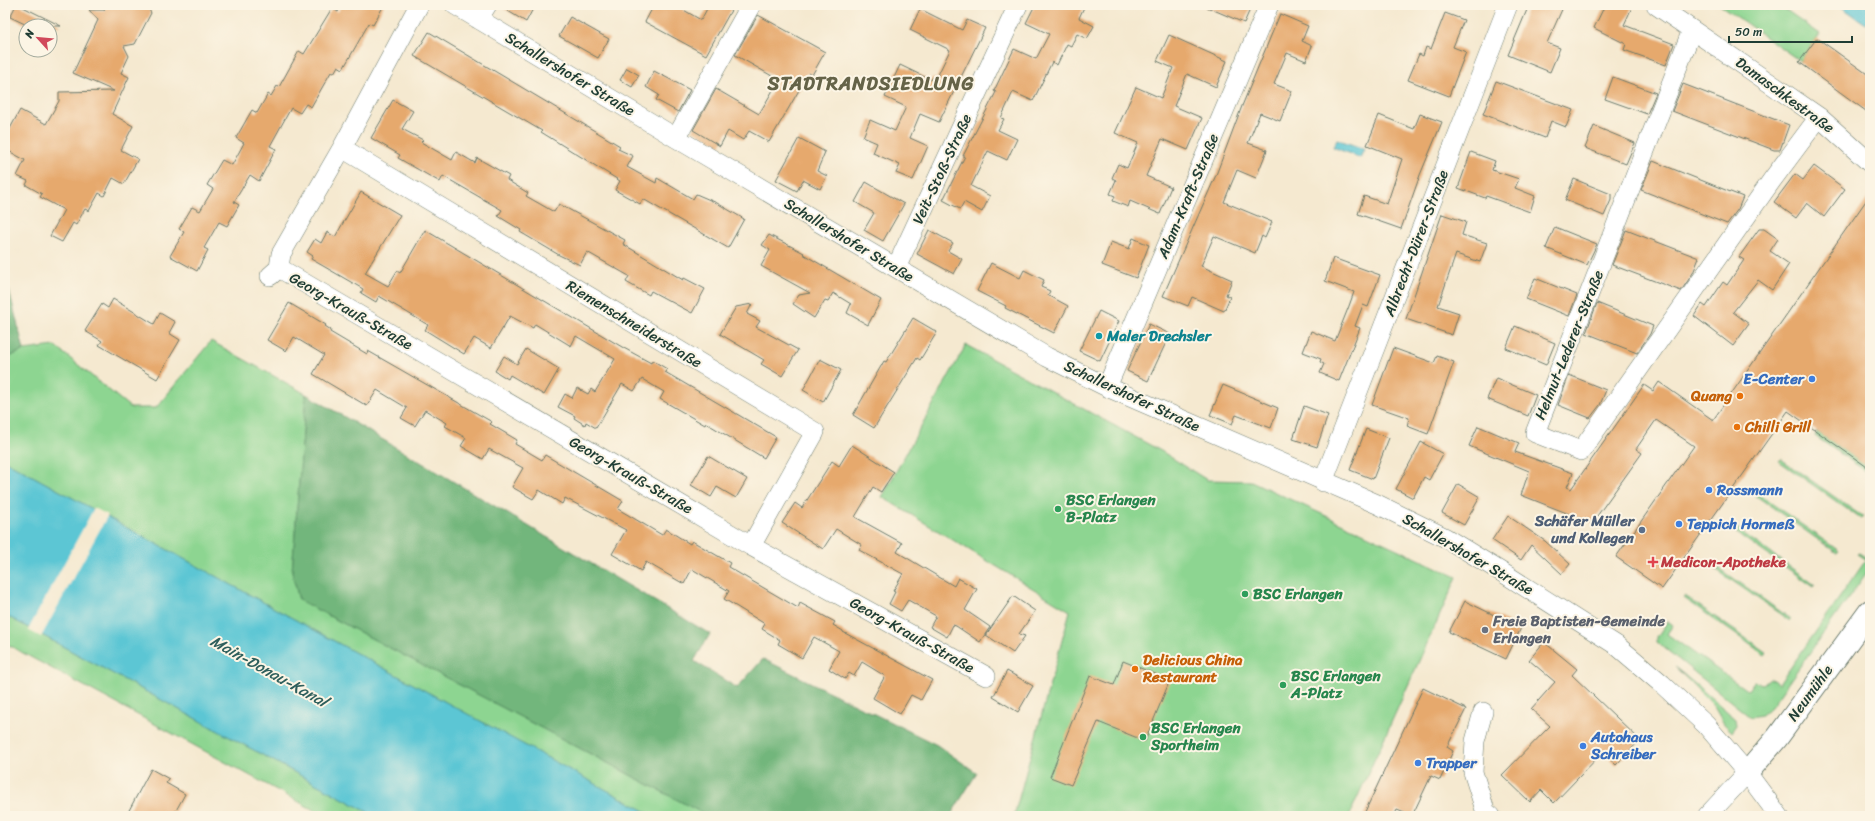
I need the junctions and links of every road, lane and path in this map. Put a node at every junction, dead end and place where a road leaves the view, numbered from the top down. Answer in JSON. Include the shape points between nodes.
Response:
{"nodes":[{"id":1,"x":419,"y":5,"type":"edge"},
{"id":2,"x":455,"y":5,"type":"edge"},
{"id":3,"x":751,"y":5,"type":"edge"},
{"id":4,"x":1018,"y":5,"type":"edge"},
{"id":5,"x":1269,"y":5,"type":"edge"},
{"id":6,"x":1508,"y":5,"type":"edge"},
{"id":7,"x":1656,"y":5,"type":"edge"},
{"id":8,"x":483,"y":12,"type":"edge"},
{"id":9,"x":1692,"y":30,"type":"junction"},
{"id":10,"x":1819,"y":117,"type":"junction"},
{"id":11,"x":676,"y":138,"type":"junction"},
{"id":12,"x":342,"y":148,"type":"junction"},
{"id":13,"x":1870,"y":163,"type":"edge"},
{"id":14,"x":896,"y":268,"type":"junction"},
{"id":15,"x":1107,"y":387,"type":"junction"},
{"id":16,"x":1324,"y":482,"type":"junction"},
{"id":17,"x":751,"y":546,"type":"junction"},
{"id":18,"x":1870,"y":611,"type":"edge"},
{"id":19,"x":986,"y":676,"type":"dead end"},
{"id":20,"x":1483,"y":712,"type":"dead end"},
{"id":21,"x":1747,"y":773,"type":"junction"},
{"id":22,"x":1487,"y":815,"type":"edge"},
{"id":23,"x":1707,"y":816,"type":"edge"},
{"id":24,"x":1779,"y":816,"type":"edge"}],
"edges":[{"from":1,"to":12,"type":"street","name":"Georg-Krauß-Straße"},
{"from":2,"to":8,"type":"street","name":"Schallershofer Straße"},
{"from":3,"to":11,"type":"street"},
{"from":4,"to":14,"type":"street","name":"Veit-Stoß-Straße"},
{"from":5,"to":15,"type":"street","name":"Adam-Kraft-Straße"},
{"from":6,"to":16,"type":"street","name":"Albrecht-Dürer-Straße"},
{"from":7,"to":9,"type":"street","name":"Damaschkestraße"},
{"from":8,"to":11,"type":"street","name":"Schallershofer Straße"},
{"from":9,"to":10,"type":"street","name":"Damaschkestraße"},
{"from":9,"to":10,"type":"street","name":"Helmut-Lederer-Straße","via":[[1535,433],[1581,451]]},
{"from":10,"to":13,"type":"street","name":"Damaschkestraße"},
{"from":11,"to":14,"type":"street","name":"Schallershofer Straße"},
{"from":12,"to":17,"type":"street","name":"Riemenschneiderstraße","via":[[815,432]]},
{"from":12,"to":17,"type":"street","name":"Georg-Krauß-Straße","via":[[281,254],[274,272]]},
{"from":14,"to":15,"type":"street","name":"Schallershofer Straße","via":[[1047,357]]},
{"from":15,"to":16,"type":"street","name":"Schallershofer Straße"},
{"from":16,"to":21,"type":"street","name":"Schallershofer Straße","via":[[1377,504],[1446,538],[1616,645],[1694,713]]},
{"from":17,"to":19,"type":"street","name":"Georg-Krauß-Straße"},
{"from":18,"to":21,"type":"main road","name":"Neumühle","via":[[1777,738]]},
{"from":20,"to":22,"type":"street","via":[[1475,741],[1472,772]]},
{"from":21,"to":23,"type":"street"},
{"from":21,"to":24,"type":"street","name":"Schallershofer Straße"}]}
